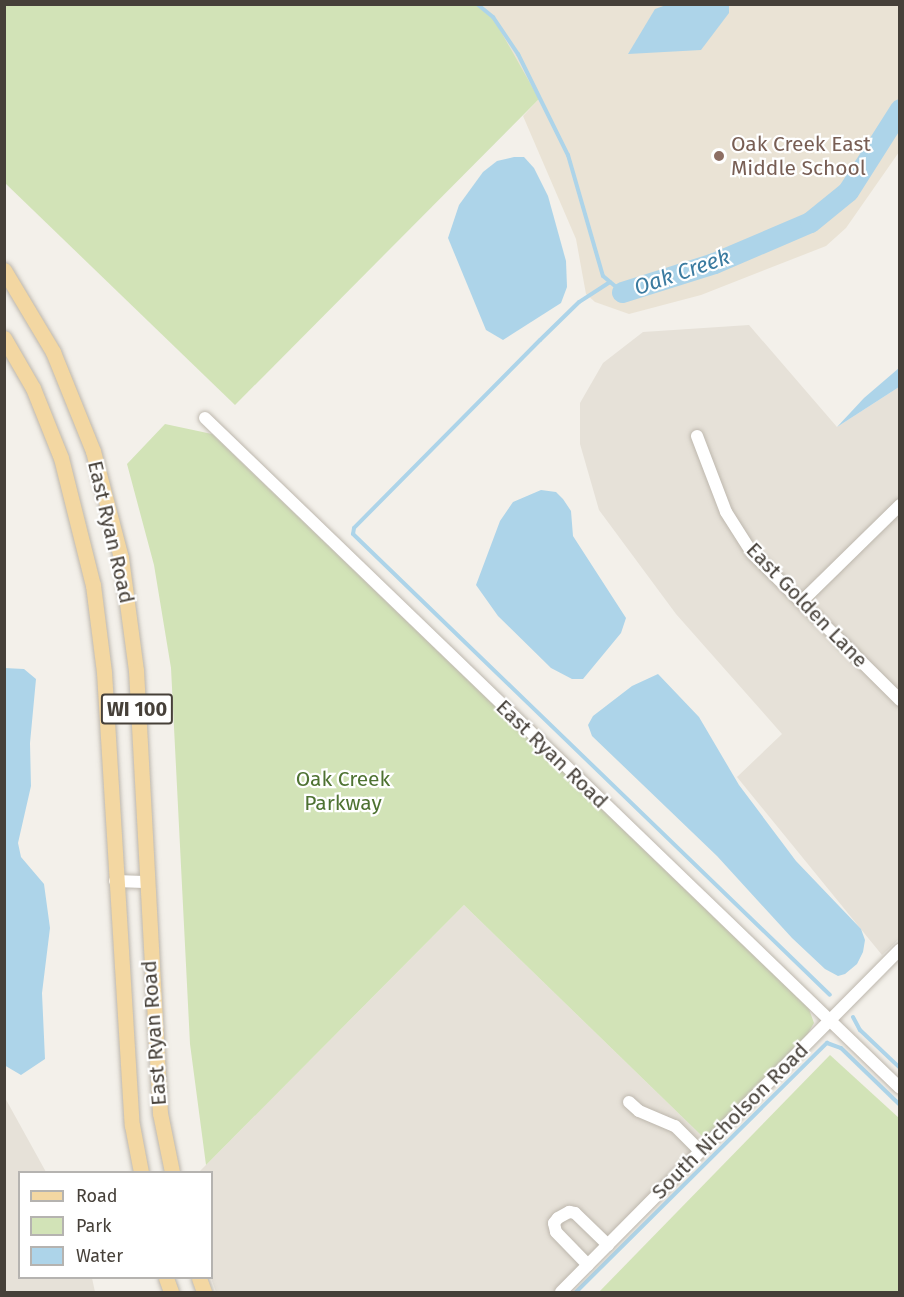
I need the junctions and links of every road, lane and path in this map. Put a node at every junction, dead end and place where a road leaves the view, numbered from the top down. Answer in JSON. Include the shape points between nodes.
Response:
{"nodes":[{"id":1,"x":6,"y":274,"type":"edge"},
{"id":2,"x":4,"y":338,"type":"edge"},
{"id":3,"x":205,"y":418,"type":"dead end"},
{"id":4,"x":697,"y":436,"type":"dead end"},
{"id":5,"x":900,"y":505,"type":"edge"},
{"id":6,"x":801,"y":602,"type":"junction"},
{"id":7,"x":900,"y":700,"type":"edge"},
{"id":8,"x":115,"y":881,"type":"junction"},
{"id":9,"x":145,"y":882,"type":"junction"},
{"id":10,"x":900,"y":949,"type":"edge"},
{"id":11,"x":829,"y":1020,"type":"junction"},
{"id":12,"x":900,"y":1088,"type":"edge"},
{"id":13,"x":629,"y":1102,"type":"dead end"},
{"id":14,"x":700,"y":1151,"type":"junction"},
{"id":15,"x":141,"y":1171,"type":"edge"},
{"id":16,"x":172,"y":1171,"type":"edge"},
{"id":17,"x":608,"y":1245,"type":"junction"},
{"id":18,"x":588,"y":1265,"type":"junction"},
{"id":19,"x":561,"y":1293,"type":"edge"}],
"edges":[{"from":1,"to":9,"type":"main road","name":"East Ryan Road","number":"WI 100","via":[[53,352],[93,451],[121,558],[136,670]]},
{"from":2,"to":8,"type":"main road","name":"East Ryan Road","number":"WI 100","via":[[33,388],[61,458],[93,585],[104,672]]},
{"from":3,"to":11,"type":"street","name":"East Ryan Road"},
{"from":4,"to":6,"type":"street","name":"East Golden Lane","via":[[726,512],[752,553]]},
{"from":5,"to":6,"type":"street"},
{"from":6,"to":7,"type":"street","name":"East Golden Lane"},
{"from":8,"to":9,"type":"street"},
{"from":8,"to":15,"type":"main road","name":"East Ryan Road","number":"WI 100","via":[[132,1125]]},
{"from":9,"to":16,"type":"main road","name":"East Ryan Road","number":"WI 100","via":[[160,1113]]},
{"from":10,"to":11,"type":"street","name":"South Nicholson Road"},
{"from":11,"to":12,"type":"street","name":"East Ryan Road"},
{"from":11,"to":14,"type":"street","name":"South Nicholson Road"},
{"from":13,"to":14,"type":"street","via":[[639,1111],[675,1126]]},
{"from":14,"to":17,"type":"street","name":"South Nicholson Road"},
{"from":17,"to":18,"type":"street","name":"South Nicholson Road"},
{"from":17,"to":18,"type":"street","via":[[576,1213],[558,1218],[554,1223],[556,1232]]},
{"from":18,"to":19,"type":"street","name":"South Nicholson Road"}]}
